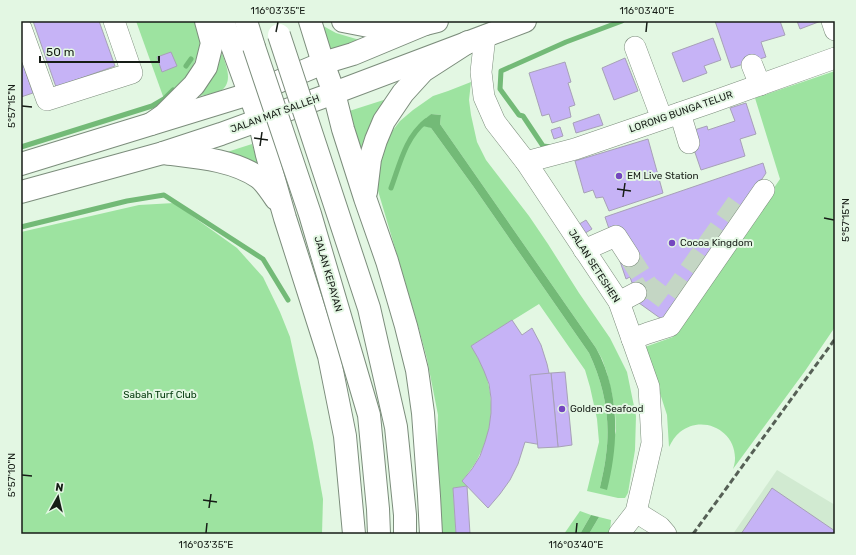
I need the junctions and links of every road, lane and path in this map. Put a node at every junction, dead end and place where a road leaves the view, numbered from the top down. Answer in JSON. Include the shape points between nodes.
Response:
{"nodes":[{"id":1,"x":114,"y":21,"type":"edge"},
{"id":2,"x":206,"y":21,"type":"edge"},
{"id":3,"x":223,"y":21,"type":"edge"},
{"id":4,"x":246,"y":21,"type":"edge"},
{"id":5,"x":274,"y":21,"type":"edge"},
{"id":6,"x":310,"y":21,"type":"edge"},
{"id":7,"x":343,"y":21,"type":"edge"},
{"id":8,"x":524,"y":21,"type":"edge"},
{"id":9,"x":832,"y":21,"type":"edge"},
{"id":10,"x":431,"y":23,"type":"edge"},
{"id":11,"x":21,"y":28,"type":"edge"},
{"id":12,"x":835,"y":30,"type":"edge"},
{"id":13,"x":476,"y":39,"type":"junction"},
{"id":14,"x":635,"y":47,"type":"dead end"},
{"id":15,"x":835,"y":58,"type":"edge"},
{"id":16,"x":323,"y":63,"type":"junction"},
{"id":17,"x":752,"y":65,"type":"dead end"},
{"id":18,"x":760,"y":84,"type":"junction"},
{"id":19,"x":334,"y":93,"type":"junction"},
{"id":20,"x":249,"y":94,"type":"junction"},
{"id":21,"x":671,"y":116,"type":"junction"},
{"id":22,"x":259,"y":120,"type":"junction"},
{"id":23,"x":151,"y":124,"type":"junction"},
{"id":24,"x":689,"y":143,"type":"dead end"},
{"id":25,"x":162,"y":153,"type":"junction"},
{"id":26,"x":526,"y":162,"type":"junction"},
{"id":27,"x":21,"y":164,"type":"edge"},
{"id":28,"x":764,"y":190,"type":"dead end"},
{"id":29,"x":21,"y":192,"type":"edge"},
{"id":30,"x":365,"y":198,"type":"junction"},
{"id":31,"x":286,"y":218,"type":"junction"},
{"id":32,"x":584,"y":250,"type":"junction"},
{"id":33,"x":628,"y":256,"type":"tunnel mouth"},
{"id":34,"x":646,"y":329,"type":"junction"},
{"id":35,"x":636,"y":512,"type":"junction"},
{"id":36,"x":354,"y":534,"type":"edge"},
{"id":37,"x":379,"y":534,"type":"edge"},
{"id":38,"x":406,"y":534,"type":"edge"},
{"id":39,"x":431,"y":534,"type":"edge"},
{"id":40,"x":619,"y":534,"type":"edge"},
{"id":41,"x":666,"y":534,"type":"edge"}],
"edges":[{"from":1,"to":11,"type":"street","via":[[132,73],[47,100]]},
{"from":2,"to":23,"type":"main road","via":[[212,43],[206,67],[194,85],[164,115]]},
{"from":3,"to":20,"type":"main road"},
{"from":4,"to":37,"type":"main road","name":"JALAN KEPAYAN","bridge":true,"via":[[310,214],[369,415]]},
{"from":5,"to":38,"type":"main road","bridge":true,"via":[[369,308],[396,427]]},
{"from":6,"to":16,"type":"main road"},
{"from":7,"to":10,"type":"main road","via":[[384,28]]},
{"from":8,"to":13,"type":"main road","name":"JALAN MAT SALLEH"},
{"from":9,"to":12,"type":"street"},
{"from":10,"to":16,"type":"main road"},
{"from":13,"to":19,"type":"main road","name":"JALAN MAT SALLEH"},
{"from":13,"to":26,"type":"street","name":"JALAN SETESHEN","via":[[484,97],[495,122]]},
{"from":13,"to":30,"type":"main road","via":[[423,71],[395,104],[384,120],[376,140],[370,159]]},
{"from":14,"to":21,"type":"street"},
{"from":15,"to":18,"type":"street","name":"LORONG BUNGA TELUR"},
{"from":16,"to":19,"type":"main road"},
{"from":16,"to":20,"type":"main road"},
{"from":17,"to":18,"type":"street"},
{"from":18,"to":21,"type":"street","name":"LORONG BUNGA TELUR","via":[[711,96]]},
{"from":19,"to":22,"type":"main road","name":"JALAN MAT SALLEH"},
{"from":19,"to":30,"type":"main road"},
{"from":20,"to":22,"type":"main road"},
{"from":20,"to":23,"type":"main road"},
{"from":21,"to":24,"type":"street"},
{"from":21,"to":26,"type":"street","name":"LORONG BUNGA TELUR","via":[[572,141]]},
{"from":22,"to":25,"type":"main road","name":"JALAN MAT SALLEH"},
{"from":22,"to":31,"type":"main road"},
{"from":23,"to":27,"type":"main road"},
{"from":25,"to":29,"type":"main road","name":"JALAN MAT SALLEH"},
{"from":25,"to":31,"type":"main road","via":[[213,160],[240,168],[260,178],[273,194]]},
{"from":26,"to":32,"type":"street","name":"JALAN SETESHEN"},
{"from":28,"to":34,"type":"street","via":[[670,326]]},
{"from":30,"to":39,"type":"main road","via":[[388,261],[417,370],[423,413]]},
{"from":31,"to":36,"type":"main road","via":[[329,356],[345,436]]},
{"from":32,"to":33,"type":"street","via":[[616,236]]},
{"from":32,"to":34,"type":"street","name":"JALAN SETESHEN","via":[[628,298]]},
{"from":34,"to":35,"type":"street","name":"JALAN SETESHEN","via":[[652,443]]},
{"from":35,"to":40,"type":"street","name":"JALAN SETESHEN"},
{"from":35,"to":41,"type":"street","via":[[660,527]]}]}
